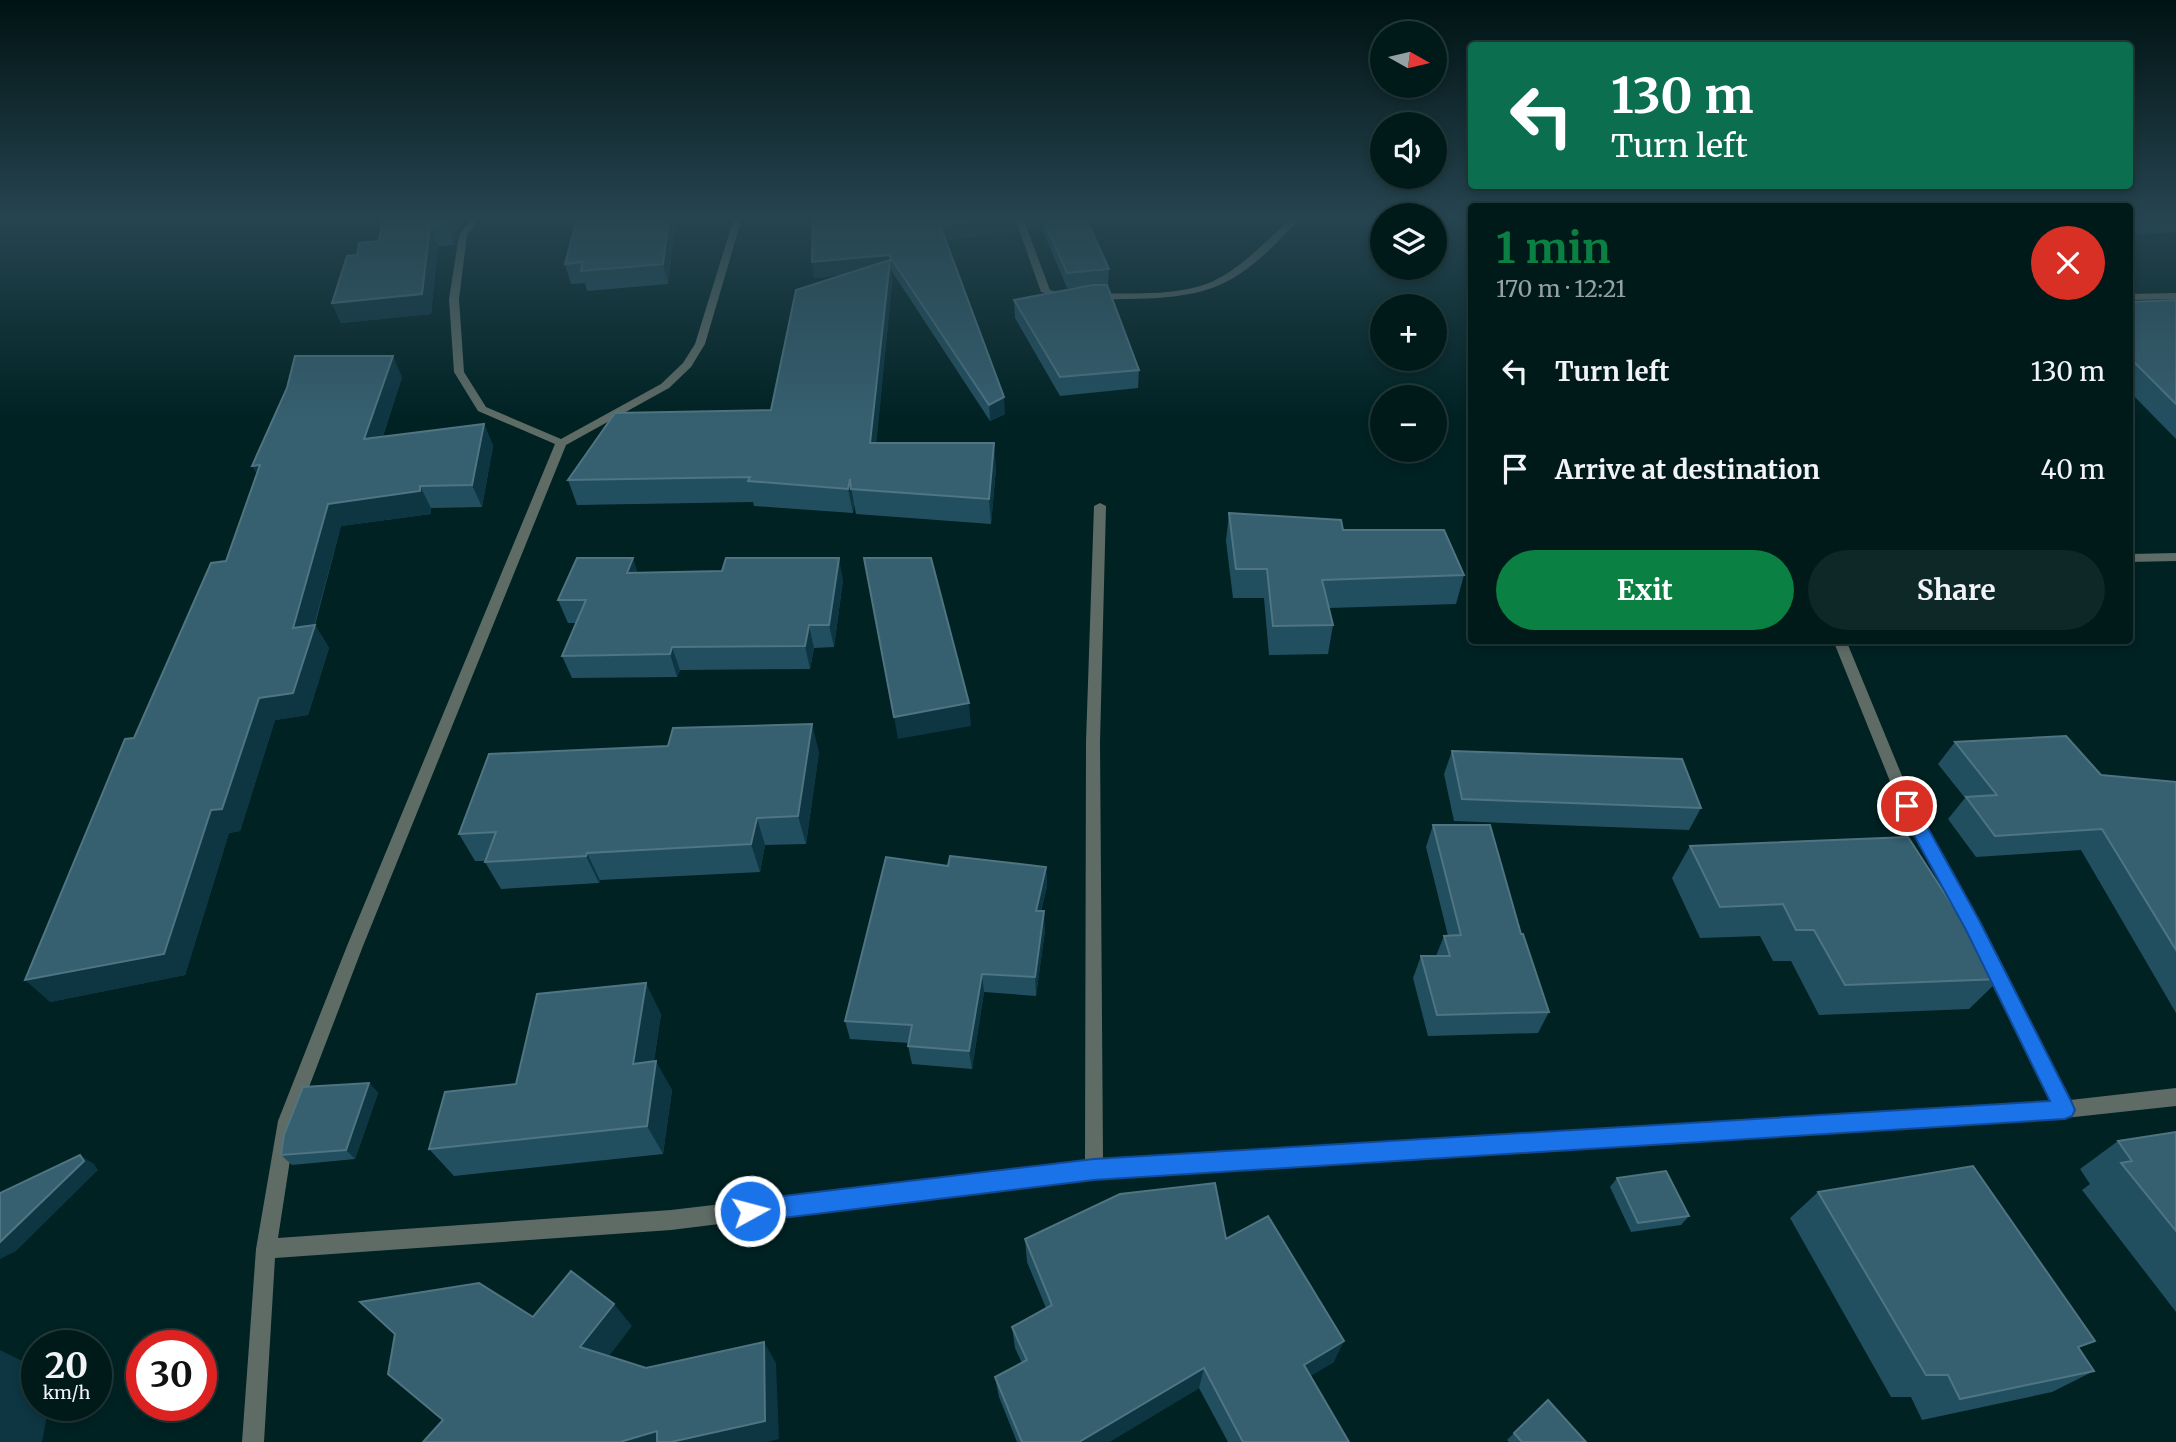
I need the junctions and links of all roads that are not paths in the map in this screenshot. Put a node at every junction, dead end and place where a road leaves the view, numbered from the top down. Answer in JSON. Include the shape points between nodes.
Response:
{"nodes":[{"id":1,"x":456,"y":285,"type":"edge"},
{"id":2,"x":718,"y":285,"type":"edge"},
{"id":3,"x":1044,"y":285,"type":"edge"},
{"id":4,"x":1211,"y":285,"type":"edge"},
{"id":5,"x":2176,"y":296,"type":"edge"},
{"id":6,"x":1087,"y":297,"type":"edge"},
{"id":7,"x":2133,"y":297,"type":"edge"},
{"id":8,"x":1074,"y":298,"type":"edge"},
{"id":9,"x":561,"y":443,"type":"junction"},
{"id":10,"x":1100,"y":506,"type":"dead end"},
{"id":11,"x":2176,"y":557,"type":"edge"},
{"id":12,"x":2133,"y":558,"type":"edge"},
{"id":13,"x":1841,"y":644,"type":"edge"},
{"id":14,"x":2176,"y":1097,"type":"edge"},
{"id":15,"x":2065,"y":1110,"type":"junction"},
{"id":16,"x":1094,"y":1169,"type":"junction"},
{"id":17,"x":266,"y":1250,"type":"junction"},
{"id":18,"x":253,"y":1442,"type":"edge"}],
"edges":[{"from":1,"to":9,"type":"street","via":[[459,372],[482,409]]},
{"from":2,"to":9,"type":"street","via":[[700,344],[687,365],[665,386]]},
{"from":3,"to":8,"type":"street","via":[[1046,292]]},
{"from":4,"to":6,"type":"street"},
{"from":5,"to":7,"type":"street"},
{"from":9,"to":17,"type":"street","via":[[287,1121]]},
{"from":10,"to":16,"type":"street","via":[[1093,742]]},
{"from":11,"to":12,"type":"street"},
{"from":13,"to":15,"type":"street","via":[[1907,806],[1973,925]]},
{"from":14,"to":15,"type":"street"},
{"from":15,"to":16,"type":"street"},
{"from":16,"to":17,"type":"street","via":[[671,1220]]},
{"from":17,"to":18,"type":"street"}]}
